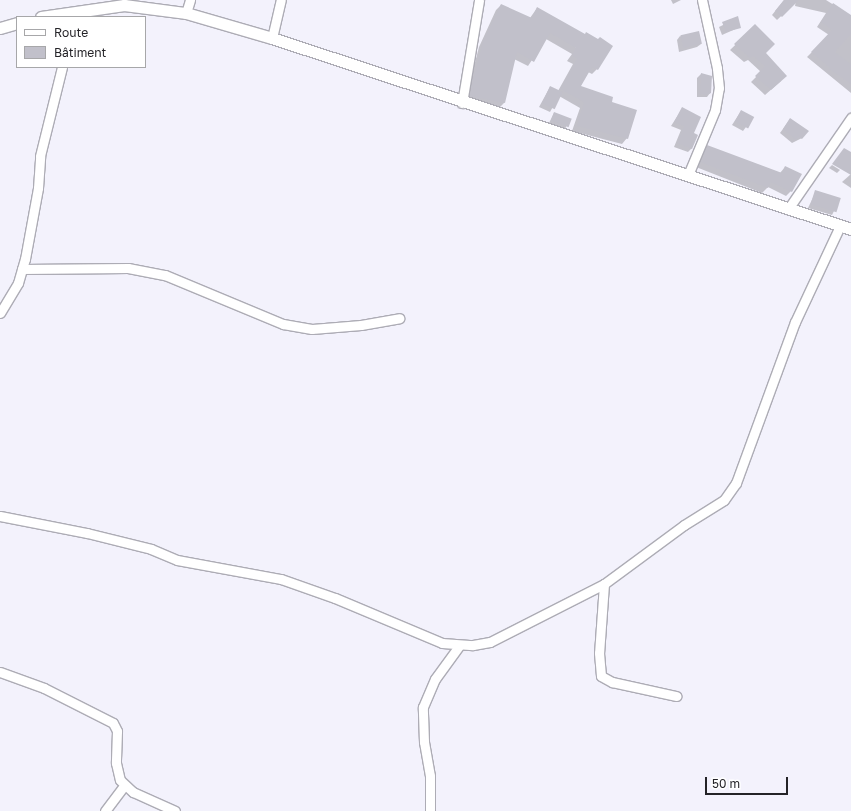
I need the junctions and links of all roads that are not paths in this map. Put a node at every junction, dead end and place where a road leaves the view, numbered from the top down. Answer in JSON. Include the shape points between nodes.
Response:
{"nodes":[{"id":1,"x":190,"y":0,"type":"edge"},
{"id":2,"x":281,"y":0,"type":"edge"},
{"id":3,"x":479,"y":0,"type":"edge"},
{"id":4,"x":702,"y":0,"type":"edge"},
{"id":5,"x":124,"y":2,"type":"edge"},
{"id":6,"x":186,"y":13,"type":"junction"},
{"id":7,"x":58,"y":15,"type":"edge"},
{"id":8,"x":16,"y":23,"type":"edge"},
{"id":9,"x":0,"y":28,"type":"edge"},
{"id":10,"x":272,"y":38,"type":"junction"},
{"id":11,"x":62,"y":68,"type":"edge"},
{"id":12,"x":462,"y":103,"type":"junction"},
{"id":13,"x":851,"y":118,"type":"edge"},
{"id":14,"x":688,"y":175,"type":"junction"},
{"id":15,"x":788,"y":209,"type":"junction"},
{"id":16,"x":840,"y":226,"type":"junction"},
{"id":17,"x":851,"y":229,"type":"edge"},
{"id":18,"x":22,"y":269,"type":"junction"},
{"id":19,"x":0,"y":314,"type":"edge"},
{"id":20,"x":399,"y":318,"type":"dead end"},
{"id":21,"x":0,"y":516,"type":"edge"},
{"id":22,"x":604,"y":584,"type":"junction"},
{"id":23,"x":459,"y":646,"type":"junction"},
{"id":24,"x":0,"y":672,"type":"edge"},
{"id":25,"x":676,"y":696,"type":"dead end"},
{"id":26,"x":124,"y":786,"type":"junction"},
{"id":27,"x":105,"y":811,"type":"edge"},
{"id":28,"x":175,"y":811,"type":"edge"},
{"id":29,"x":430,"y":811,"type":"edge"}],
"edges":[{"from":1,"to":6,"type":"street"},
{"from":2,"to":10,"type":"street"},
{"from":3,"to":12,"type":"street"},
{"from":4,"to":14,"type":"street","via":[[719,88],[715,110]]},
{"from":5,"to":6,"type":"street"},
{"from":5,"to":7,"type":"street"},
{"from":6,"to":10,"type":"street"},
{"from":8,"to":9,"type":"street"},
{"from":10,"to":12,"type":"street"},
{"from":11,"to":18,"type":"street","via":[[40,156],[38,188]]},
{"from":12,"to":14,"type":"street"},
{"from":13,"to":15,"type":"street"},
{"from":14,"to":15,"type":"street"},
{"from":15,"to":16,"type":"street"},
{"from":16,"to":17,"type":"street"},
{"from":16,"to":22,"type":"street","via":[[795,322],[736,483],[724,500]]},
{"from":18,"to":19,"type":"street","via":[[18,282]]},
{"from":18,"to":20,"type":"street","via":[[128,268],[165,275],[283,324],[312,329],[361,325]]},
{"from":21,"to":23,"type":"street","via":[[87,533],[151,549],[177,560],[281,579],[335,598],[442,643]]},
{"from":22,"to":23,"type":"street","via":[[490,642]]},
{"from":22,"to":25,"type":"street","via":[[599,653],[601,676],[612,682]]},
{"from":23,"to":29,"type":"street","via":[[435,679],[423,707],[424,742],[430,776]]},
{"from":24,"to":26,"type":"street","via":[[44,688],[113,723],[117,731],[117,775]]},
{"from":26,"to":27,"type":"street"},
{"from":26,"to":28,"type":"street"}]}
